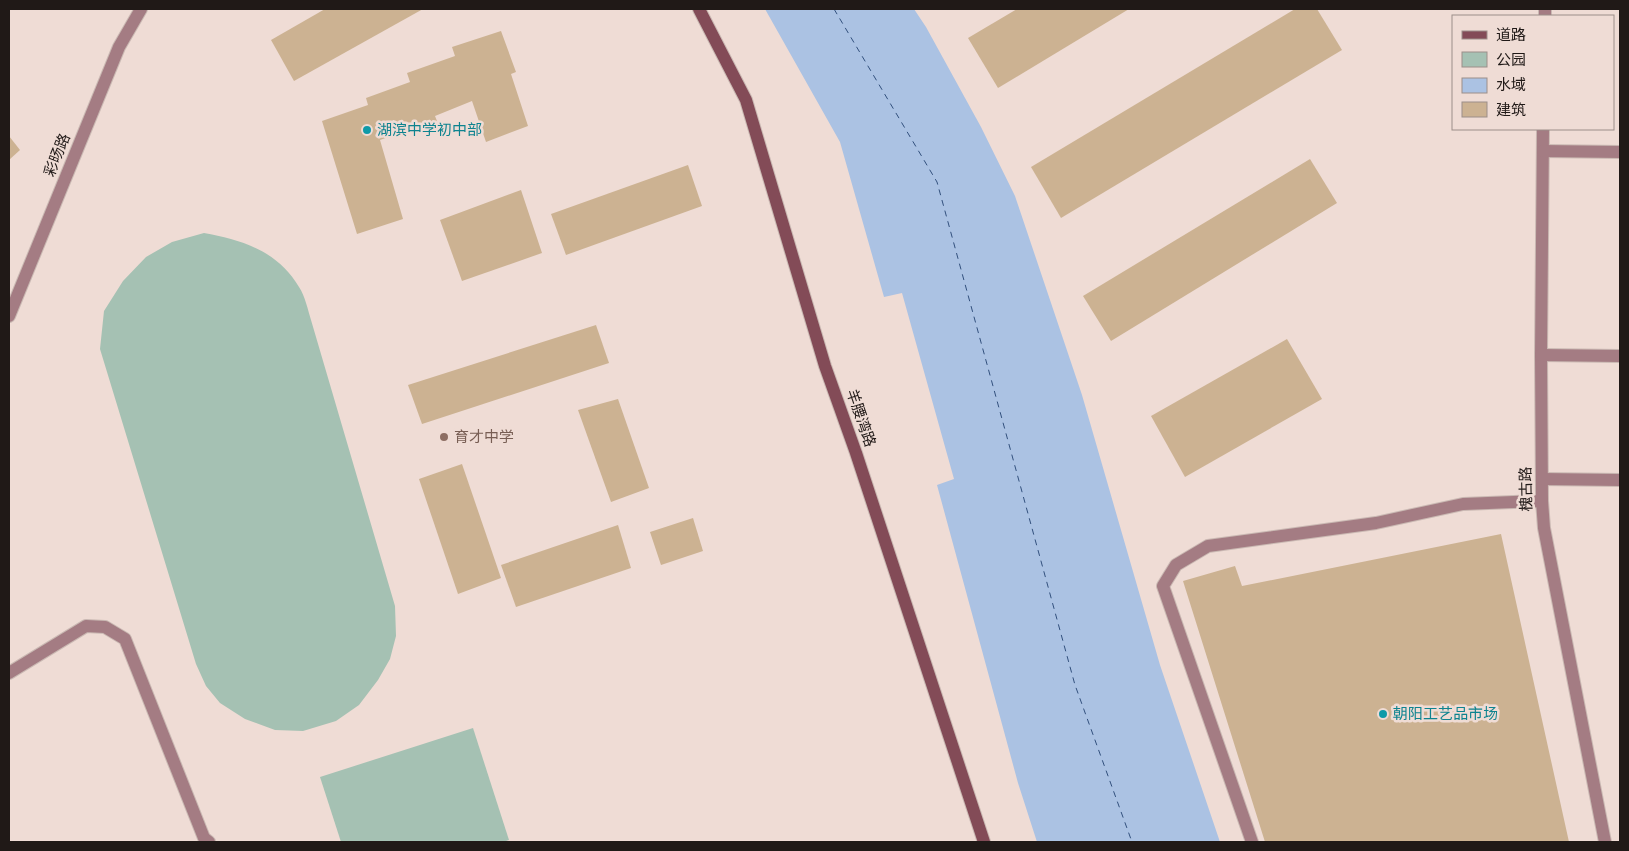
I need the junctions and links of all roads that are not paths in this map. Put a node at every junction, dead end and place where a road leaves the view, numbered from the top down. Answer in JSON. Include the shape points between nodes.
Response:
{"nodes":[{"id":1,"x":141,"y":9,"type":"edge"},
{"id":2,"x":699,"y":9,"type":"edge"},
{"id":3,"x":1543,"y":130,"type":"edge"},
{"id":4,"x":1542,"y":151,"type":"junction"},
{"id":5,"x":1620,"y":152,"type":"edge"},
{"id":6,"x":9,"y":316,"type":"edge"},
{"id":7,"x":1541,"y":355,"type":"junction"},
{"id":8,"x":1620,"y":356,"type":"edge"},
{"id":9,"x":1542,"y":479,"type":"junction"},
{"id":10,"x":1620,"y":480,"type":"edge"},
{"id":11,"x":1542,"y":501,"type":"junction"},
{"id":12,"x":9,"y":673,"type":"edge"},
{"id":13,"x":209,"y":842,"type":"edge"},
{"id":14,"x":984,"y":842,"type":"edge"},
{"id":15,"x":1252,"y":842,"type":"edge"},
{"id":16,"x":1605,"y":842,"type":"edge"}],
"edges":[{"from":1,"to":6,"type":"street","name":"彩旸路","via":[[119,47]]},
{"from":2,"to":14,"type":"street","name":"羊腰湾路","via":[[746,100],[825,366]]},
{"from":3,"to":4,"type":"street","name":"槐古路"},
{"from":4,"to":5,"type":"street"},
{"from":4,"to":7,"type":"street","name":"槐古路"},
{"from":7,"to":8,"type":"street"},
{"from":7,"to":9,"type":"street","name":"槐古路"},
{"from":9,"to":10,"type":"street"},
{"from":9,"to":11,"type":"street","name":"槐古路"},
{"from":11,"to":15,"type":"street","via":[[1463,504],[1376,523],[1208,546],[1176,565],[1163,586]]},
{"from":11,"to":16,"type":"street","name":"槐古路","via":[[1544,528]]},
{"from":12,"to":13,"type":"street","via":[[86,626],[104,627],[125,639],[204,838]]}]}
